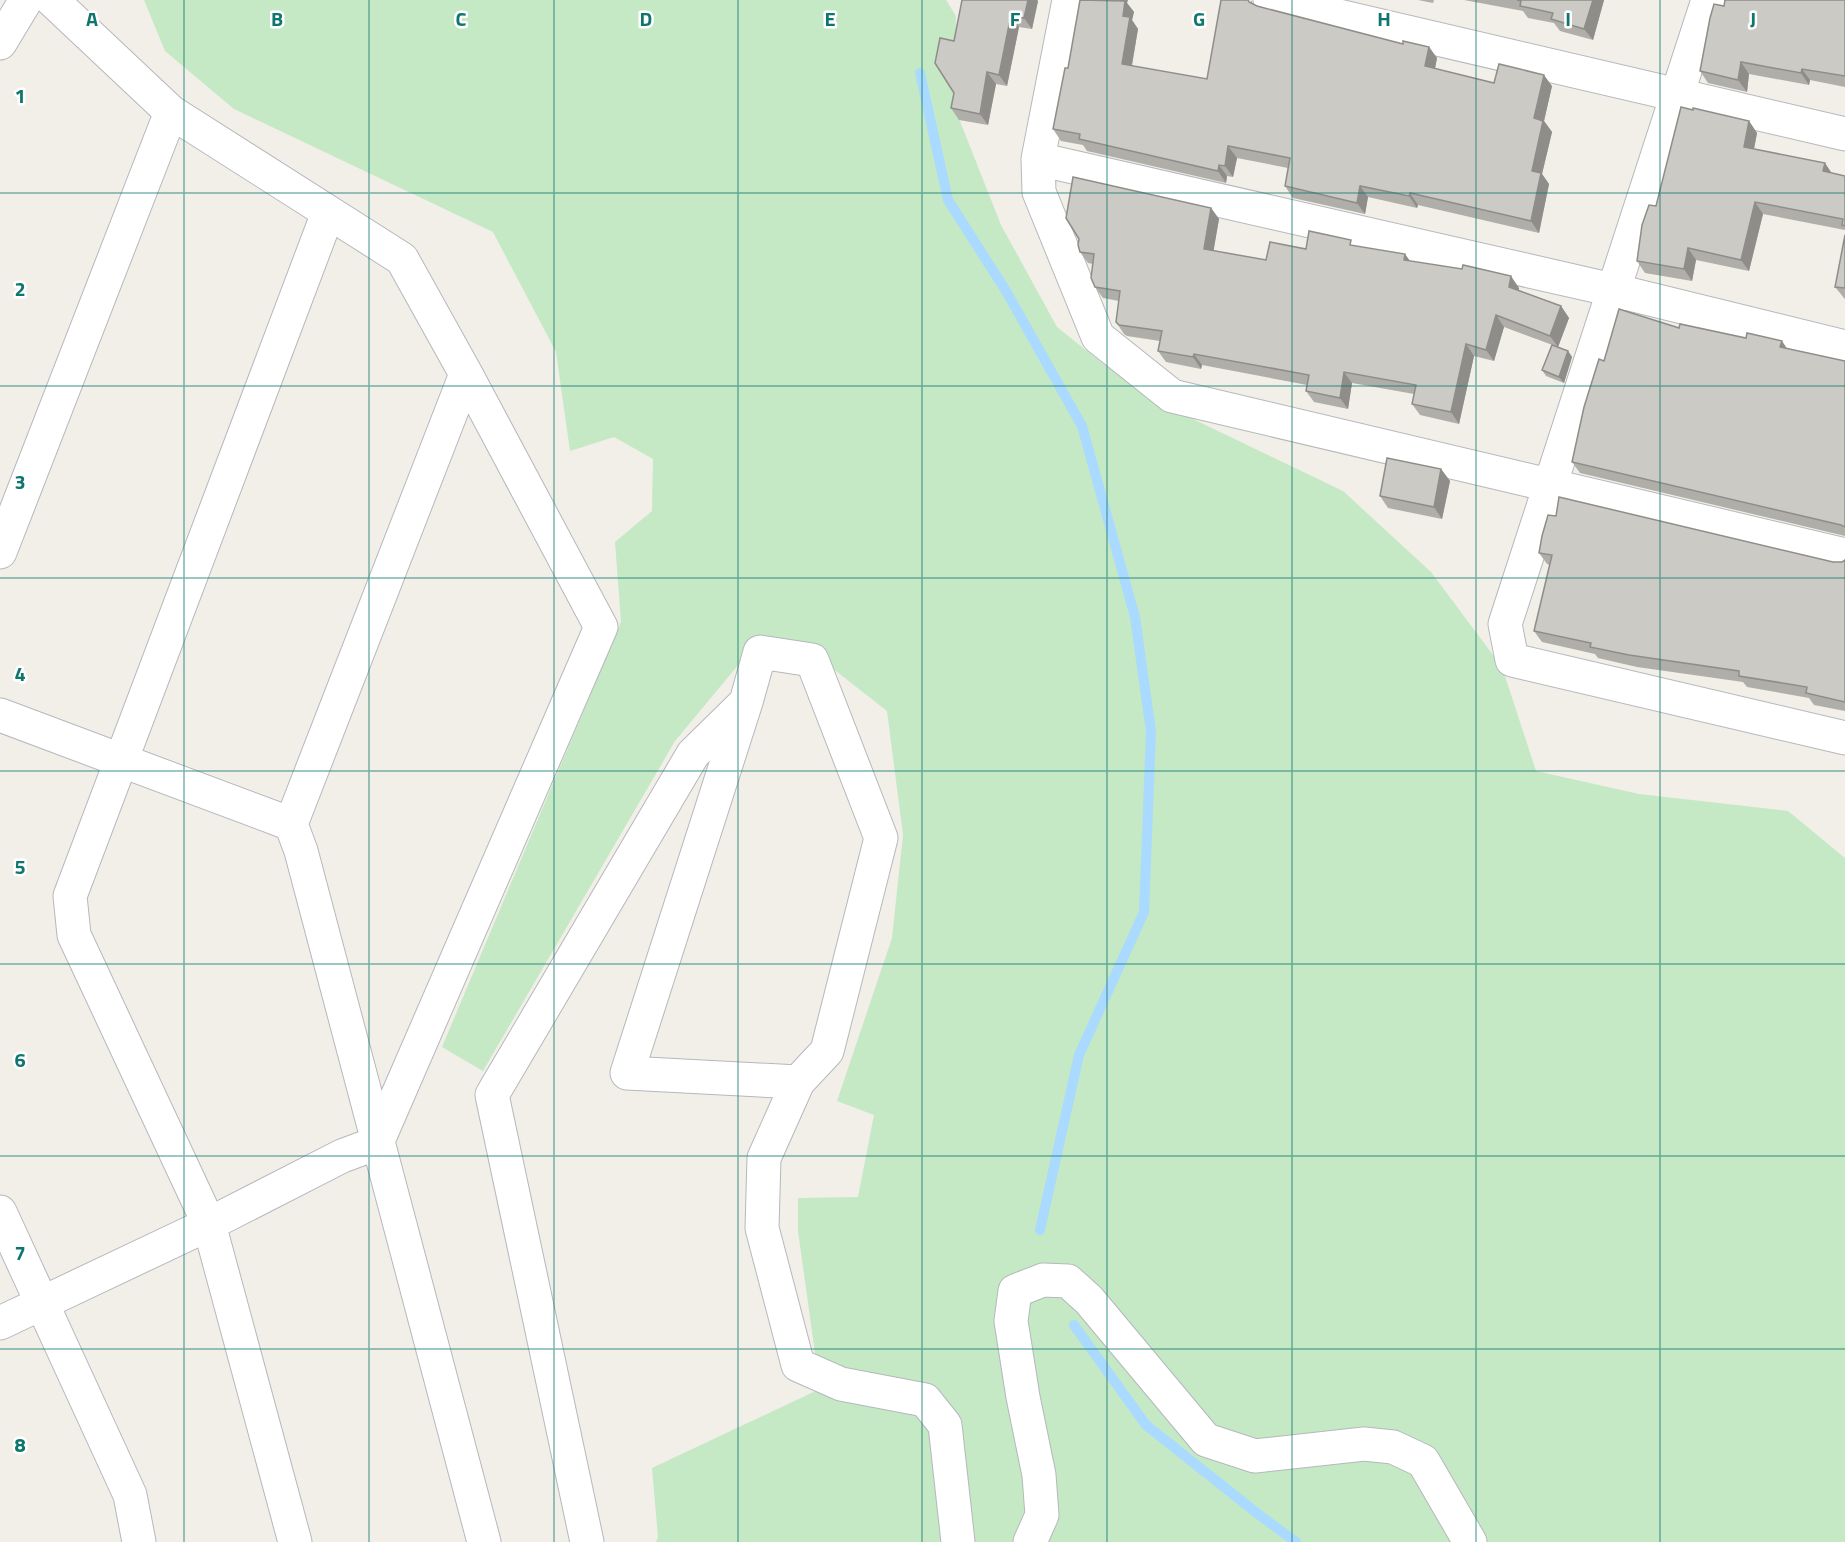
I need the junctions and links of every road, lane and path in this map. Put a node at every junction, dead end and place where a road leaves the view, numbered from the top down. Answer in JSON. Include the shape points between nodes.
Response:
{"nodes":[{"id":1,"x":26,"y":0,"type":"edge"},
{"id":2,"x":52,"y":0,"type":"edge"},
{"id":3,"x":1070,"y":0,"type":"edge"},
{"id":4,"x":1270,"y":0,"type":"edge"},
{"id":5,"x":1708,"y":0,"type":"edge"},
{"id":6,"x":0,"y":43,"type":"edge"},
{"id":7,"x":1677,"y":96,"type":"junction"},
{"id":8,"x":171,"y":112,"type":"junction"},
{"id":9,"x":1845,"y":134,"type":"edge"},
{"id":10,"x":1038,"y":159,"type":"junction"},
{"id":11,"x":328,"y":213,"type":"junction"},
{"id":12,"x":1613,"y":290,"type":"junction"},
{"id":13,"x":1845,"y":346,"type":"edge"},
{"id":14,"x":466,"y":374,"type":"junction"},
{"id":15,"x":1549,"y":485,"type":"junction"},
{"id":16,"x":0,"y":552,"type":"edge"},
{"id":17,"x":1845,"y":555,"type":"edge"},
{"id":18,"x":746,"y":702,"type":"junction"},
{"id":19,"x":0,"y":715,"type":"edge"},
{"id":20,"x":1845,"y":738,"type":"edge"},
{"id":21,"x":122,"y":759,"type":"junction"},
{"id":22,"x":291,"y":824,"type":"junction"},
{"id":23,"x":798,"y":1082,"type":"junction"},
{"id":24,"x":377,"y":1143,"type":"junction"},
{"id":25,"x":0,"y":1212,"type":"edge"},
{"id":26,"x":209,"y":1224,"type":"junction"},
{"id":27,"x":42,"y":1303,"type":"junction"},
{"id":28,"x":0,"y":1323,"type":"edge"},
{"id":29,"x":139,"y":1542,"type":"edge"},
{"id":30,"x":295,"y":1542,"type":"edge"},
{"id":31,"x":484,"y":1542,"type":"edge"},
{"id":32,"x":587,"y":1542,"type":"edge"},
{"id":33,"x":958,"y":1542,"type":"edge"},
{"id":34,"x":1030,"y":1542,"type":"edge"},
{"id":35,"x":1470,"y":1542,"type":"edge"}],
"edges":[{"from":1,"to":6,"type":"street"},
{"from":2,"to":8,"type":"street"},
{"from":3,"to":10,"type":"street"},
{"from":4,"to":7,"type":"street"},
{"from":5,"to":7,"type":"street"},
{"from":7,"to":9,"type":"street"},
{"from":7,"to":12,"type":"street"},
{"from":8,"to":11,"type":"street"},
{"from":8,"to":16,"type":"street"},
{"from":10,"to":12,"type":"street"},
{"from":10,"to":15,"type":"street","via":[[1039,192],[1098,337],[1172,396]]},
{"from":11,"to":14,"type":"street","via":[[402,259]]},
{"from":11,"to":21,"type":"street"},
{"from":12,"to":13,"type":"street"},
{"from":12,"to":15,"type":"street"},
{"from":14,"to":22,"type":"street"},
{"from":14,"to":24,"type":"street","via":[[601,627]]},
{"from":15,"to":17,"type":"street"},
{"from":15,"to":20,"type":"street","via":[[1505,624],[1512,660]]},
{"from":18,"to":23,"type":"street","via":[[760,652],[812,660],[881,838],[827,1051]]},
{"from":18,"to":23,"type":"street","via":[[627,1073]]},
{"from":18,"to":32,"type":"street","via":[[693,754],[492,1095]]},
{"from":19,"to":21,"type":"street"},
{"from":21,"to":22,"type":"street"},
{"from":21,"to":26,"type":"street","via":[[70,896],[74,935]]},
{"from":22,"to":24,"type":"street"},
{"from":23,"to":33,"type":"street","via":[[764,1158],[762,1228],[798,1365],[841,1384],[925,1400],[945,1425]]},
{"from":24,"to":26,"type":"street","via":[[342,1156]]},
{"from":24,"to":31,"type":"street"},
{"from":25,"to":27,"type":"street"},
{"from":26,"to":27,"type":"street"},
{"from":26,"to":30,"type":"street"},
{"from":27,"to":28,"type":"street"},
{"from":27,"to":29,"type":"street","via":[[130,1495]]},
{"from":34,"to":35,"type":"street","via":[[1042,1515],[1039,1475],[1011,1321],[1015,1291],[1043,1280],[1068,1281],[1089,1300],[1206,1440],[1255,1456],[1364,1444],[1393,1448],[1423,1461]]}]}
